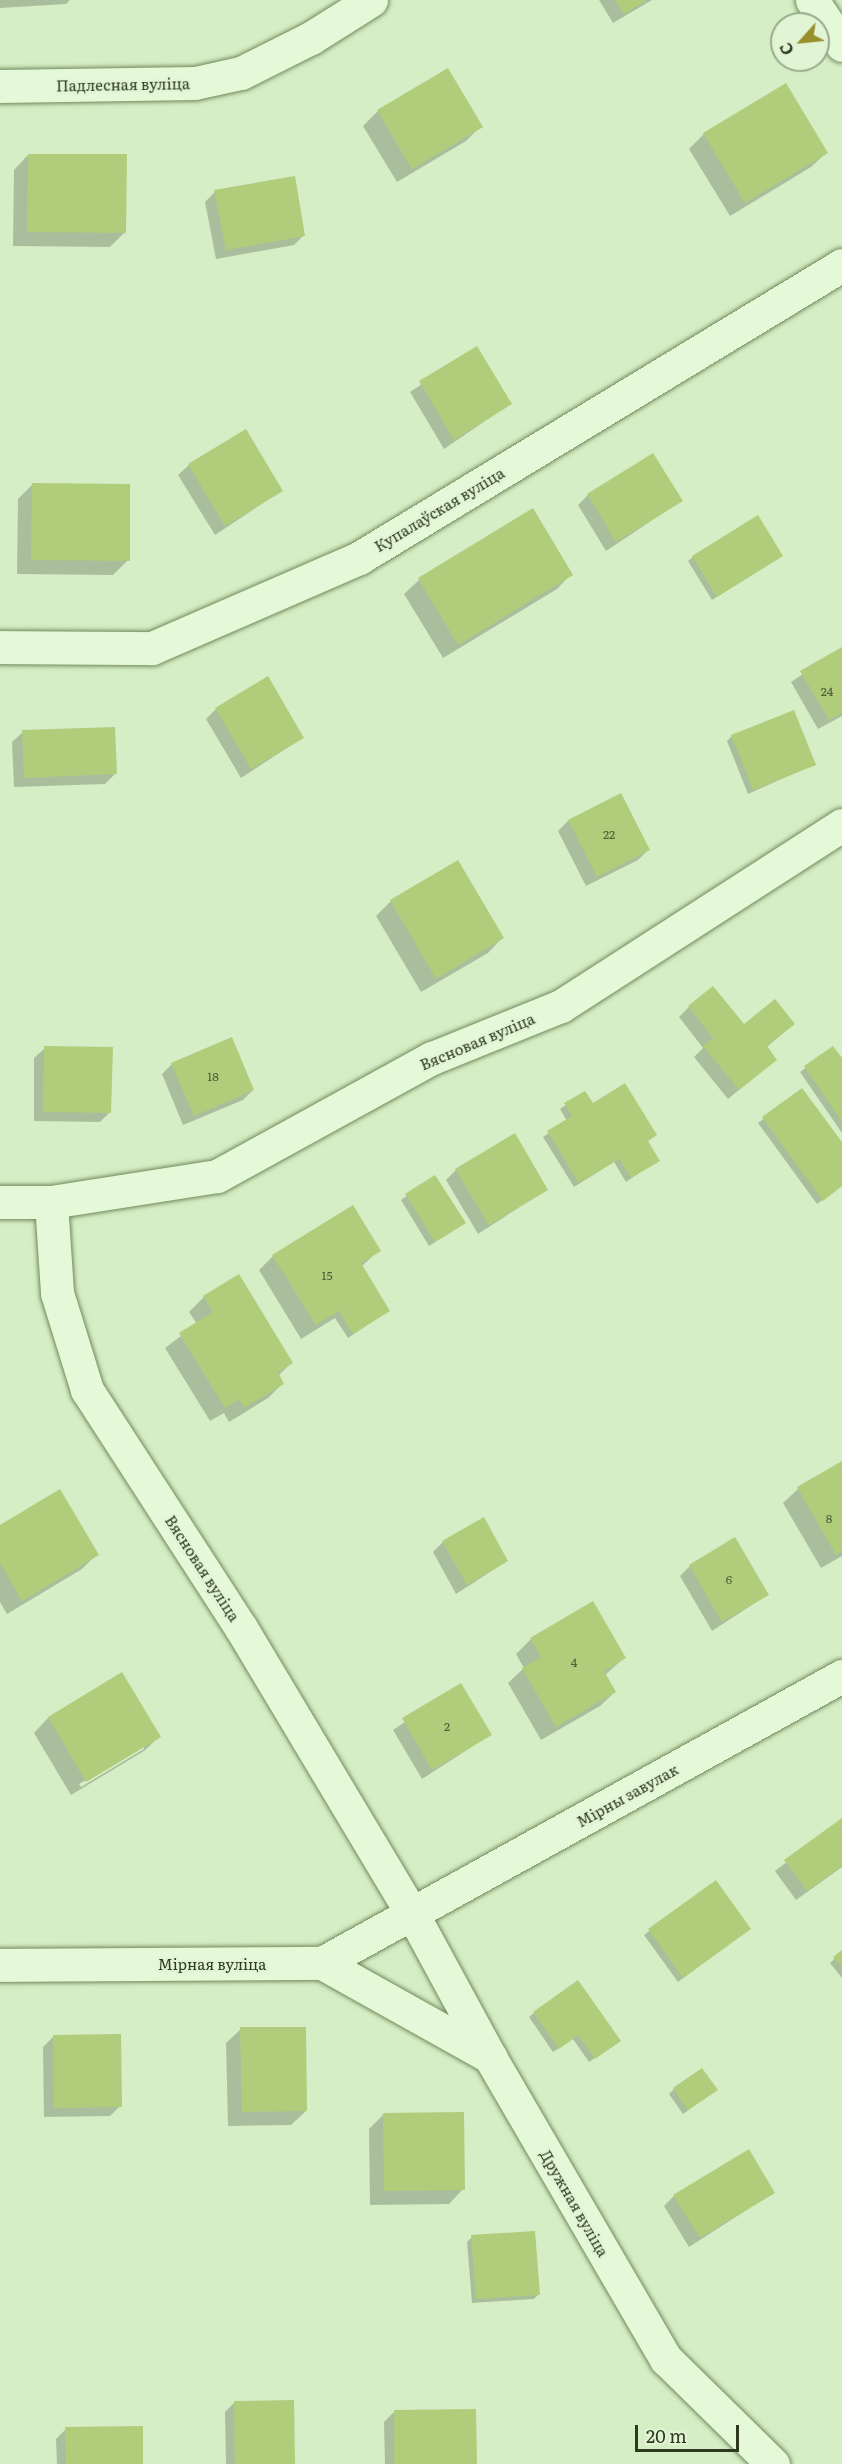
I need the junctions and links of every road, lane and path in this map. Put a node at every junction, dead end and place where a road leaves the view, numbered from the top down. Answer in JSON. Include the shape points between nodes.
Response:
{"nodes":[{"id":1,"x":370,"y":0,"type":"edge"},
{"id":2,"x":812,"y":0,"type":"edge"},
{"id":3,"x":842,"y":45,"type":"edge"},
{"id":4,"x":0,"y":86,"type":"edge"},
{"id":5,"x":842,"y":265,"type":"edge"},
{"id":6,"x":0,"y":647,"type":"edge"},
{"id":7,"x":842,"y":825,"type":"edge"},
{"id":8,"x":0,"y":1202,"type":"edge"},
{"id":9,"x":51,"y":1202,"type":"junction"},
{"id":10,"x":842,"y":1676,"type":"edge"},
{"id":11,"x":413,"y":1915,"type":"junction"},
{"id":12,"x":322,"y":1963,"type":"junction"},
{"id":13,"x":0,"y":1965,"type":"edge"},
{"id":14,"x":490,"y":2057,"type":"junction"},
{"id":15,"x":773,"y":2464,"type":"edge"}],
"edges":[{"from":1,"to":4,"type":"street","name":"Падлесная вуліца","via":[[311,38],[241,73],[195,83]]},
{"from":2,"to":3,"type":"street"},
{"from":5,"to":6,"type":"street","name":"Купалаўская вуліца","via":[[359,558],[152,648]]},
{"from":7,"to":9,"type":"street","name":"Вясновая вуліца","via":[[561,1006],[432,1058],[217,1176]]},
{"from":8,"to":9,"type":"street","name":"Вясновая вуліца"},
{"from":9,"to":11,"type":"street","name":"Вясновая вуліца","via":[[57,1293],[87,1390],[241,1628]]},
{"from":10,"to":11,"type":"street","name":"Мірны завулак"},
{"from":11,"to":12,"type":"street","name":"Мірная вуліца"},
{"from":11,"to":14,"type":"street","name":"Дружная вуліца"},
{"from":12,"to":13,"type":"street","name":"Мірная вуліца"},
{"from":12,"to":14,"type":"street"},
{"from":14,"to":15,"type":"street","name":"Дружная вуліца","via":[[666,2359]]}]}
